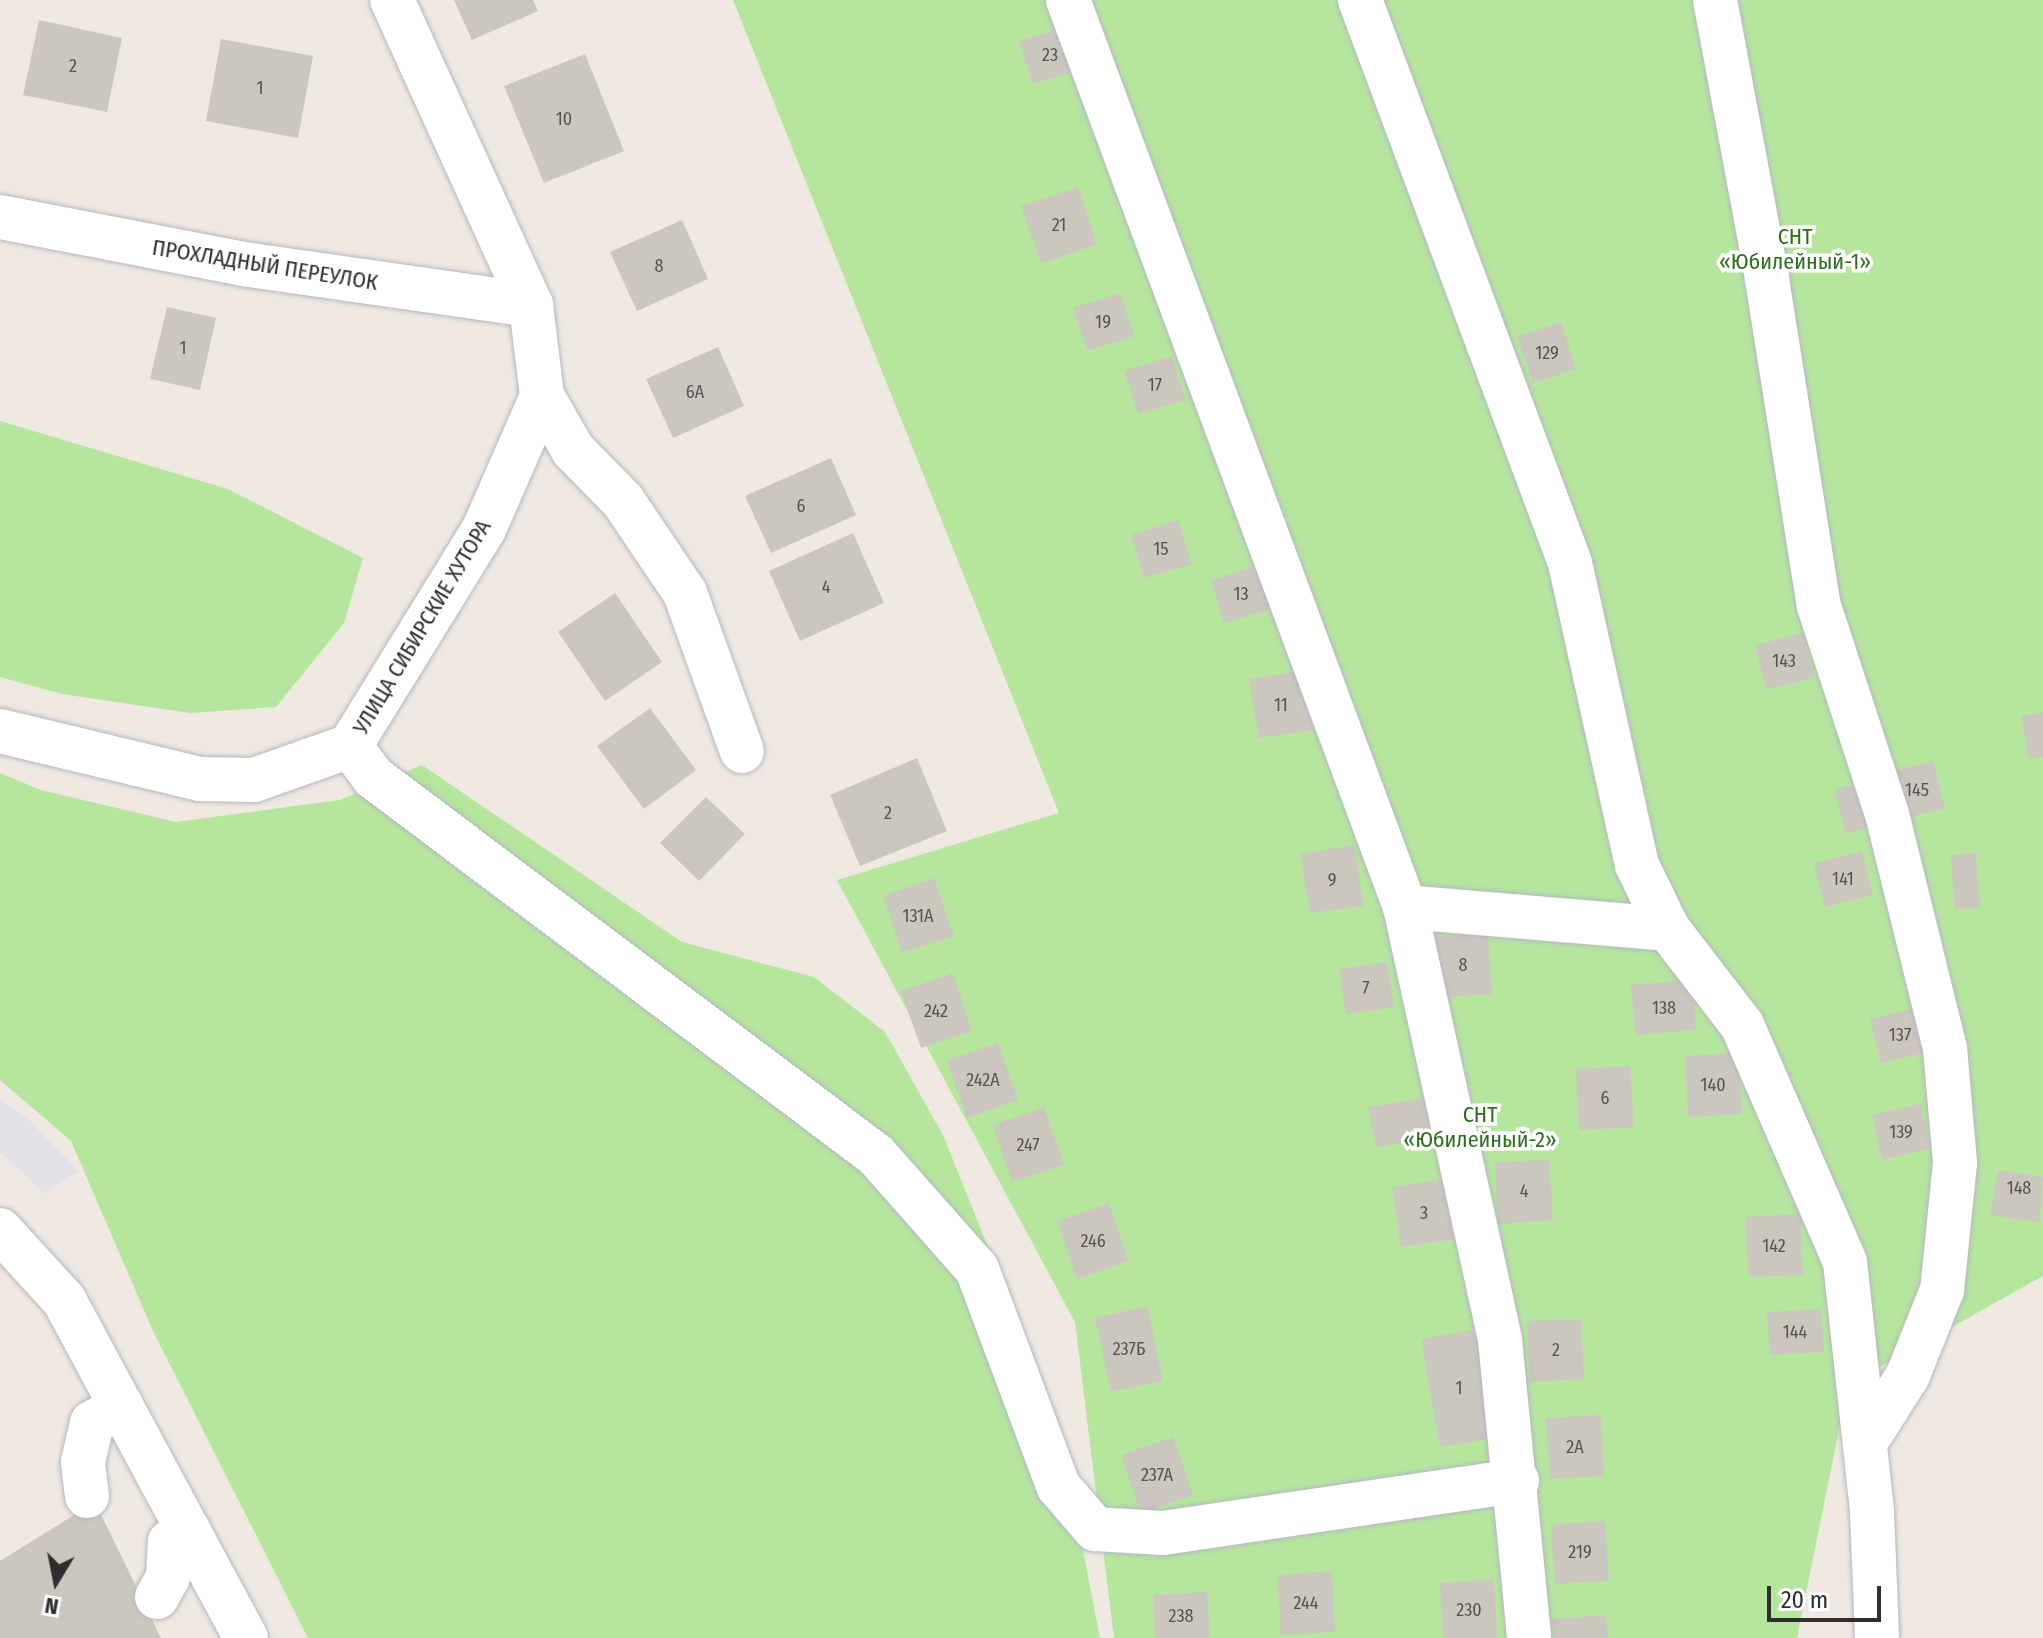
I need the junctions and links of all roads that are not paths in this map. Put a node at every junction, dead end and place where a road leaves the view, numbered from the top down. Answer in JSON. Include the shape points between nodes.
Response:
{"nodes":[{"id":1,"x":392,"y":0,"type":"edge"},
{"id":2,"x":1068,"y":0,"type":"edge"},
{"id":3,"x":1360,"y":0,"type":"edge"},
{"id":4,"x":1715,"y":0,"type":"edge"},
{"id":5,"x":0,"y":217,"type":"edge"},
{"id":6,"x":531,"y":305,"type":"junction"},
{"id":7,"x":542,"y":396,"type":"junction"},
{"id":8,"x":0,"y":731,"type":"edge"},
{"id":9,"x":350,"y":746,"type":"junction"},
{"id":10,"x":742,"y":751,"type":"dead end"},
{"id":11,"x":1405,"y":907,"type":"junction"},
{"id":12,"x":1668,"y":929,"type":"junction"},
{"id":13,"x":0,"y":1230,"type":"edge"},
{"id":14,"x":121,"y":1406,"type":"junction"},
{"id":15,"x":1865,"y":1443,"type":"junction"},
{"id":16,"x":1517,"y":1481,"type":"junction"},
{"id":17,"x":87,"y":1496,"type":"dead end"},
{"id":18,"x":188,"y":1530,"type":"junction"},
{"id":19,"x":157,"y":1597,"type":"dead end"},
{"id":20,"x":246,"y":1638,"type":"edge"},
{"id":21,"x":1529,"y":1638,"type":"edge"},
{"id":22,"x":1877,"y":1638,"type":"edge"}],
"edges":[{"from":1,"to":6,"type":"street"},
{"from":2,"to":11,"type":"street"},
{"from":3,"to":12,"type":"street","via":[[1570,563],[1637,865]]},
{"from":4,"to":15,"type":"street","via":[[1767,279],[1819,606],[1887,814],[1945,1048],[1955,1163],[1942,1290],[1908,1375]]},
{"from":5,"to":6,"type":"street","name":"ПРОХЛАДНЫЙ ПЕРЕУЛОК","via":[[243,264]]},
{"from":6,"to":7,"type":"street"},
{"from":7,"to":9,"type":"street","name":"УЛИЦА СИБИРСКИЕ ХУТОРА","via":[[484,529]]},
{"from":7,"to":10,"type":"street","via":[[573,450],[623,501],[685,593]]},
{"from":8,"to":9,"type":"street","name":"УЛИЦА СИБИРСКИЕ ХУТОРА","via":[[200,779],[254,780]]},
{"from":9,"to":16,"type":"street","via":[[373,777],[876,1155],[977,1269],[1058,1486],[1095,1529],[1163,1533]]},
{"from":11,"to":12,"type":"street"},
{"from":11,"to":16,"type":"street","via":[[1500,1340]]},
{"from":12,"to":15,"type":"street","via":[[1742,1025],[1845,1262]]},
{"from":13,"to":14,"type":"street","via":[[64,1300]]},
{"from":14,"to":17,"type":"street","via":[[92,1423],[83,1462]]},
{"from":14,"to":18,"type":"street"},
{"from":15,"to":22,"type":"street"},
{"from":16,"to":21,"type":"street"},
{"from":18,"to":19,"type":"street","via":[[170,1542],[168,1577]]},
{"from":18,"to":20,"type":"street"}]}
